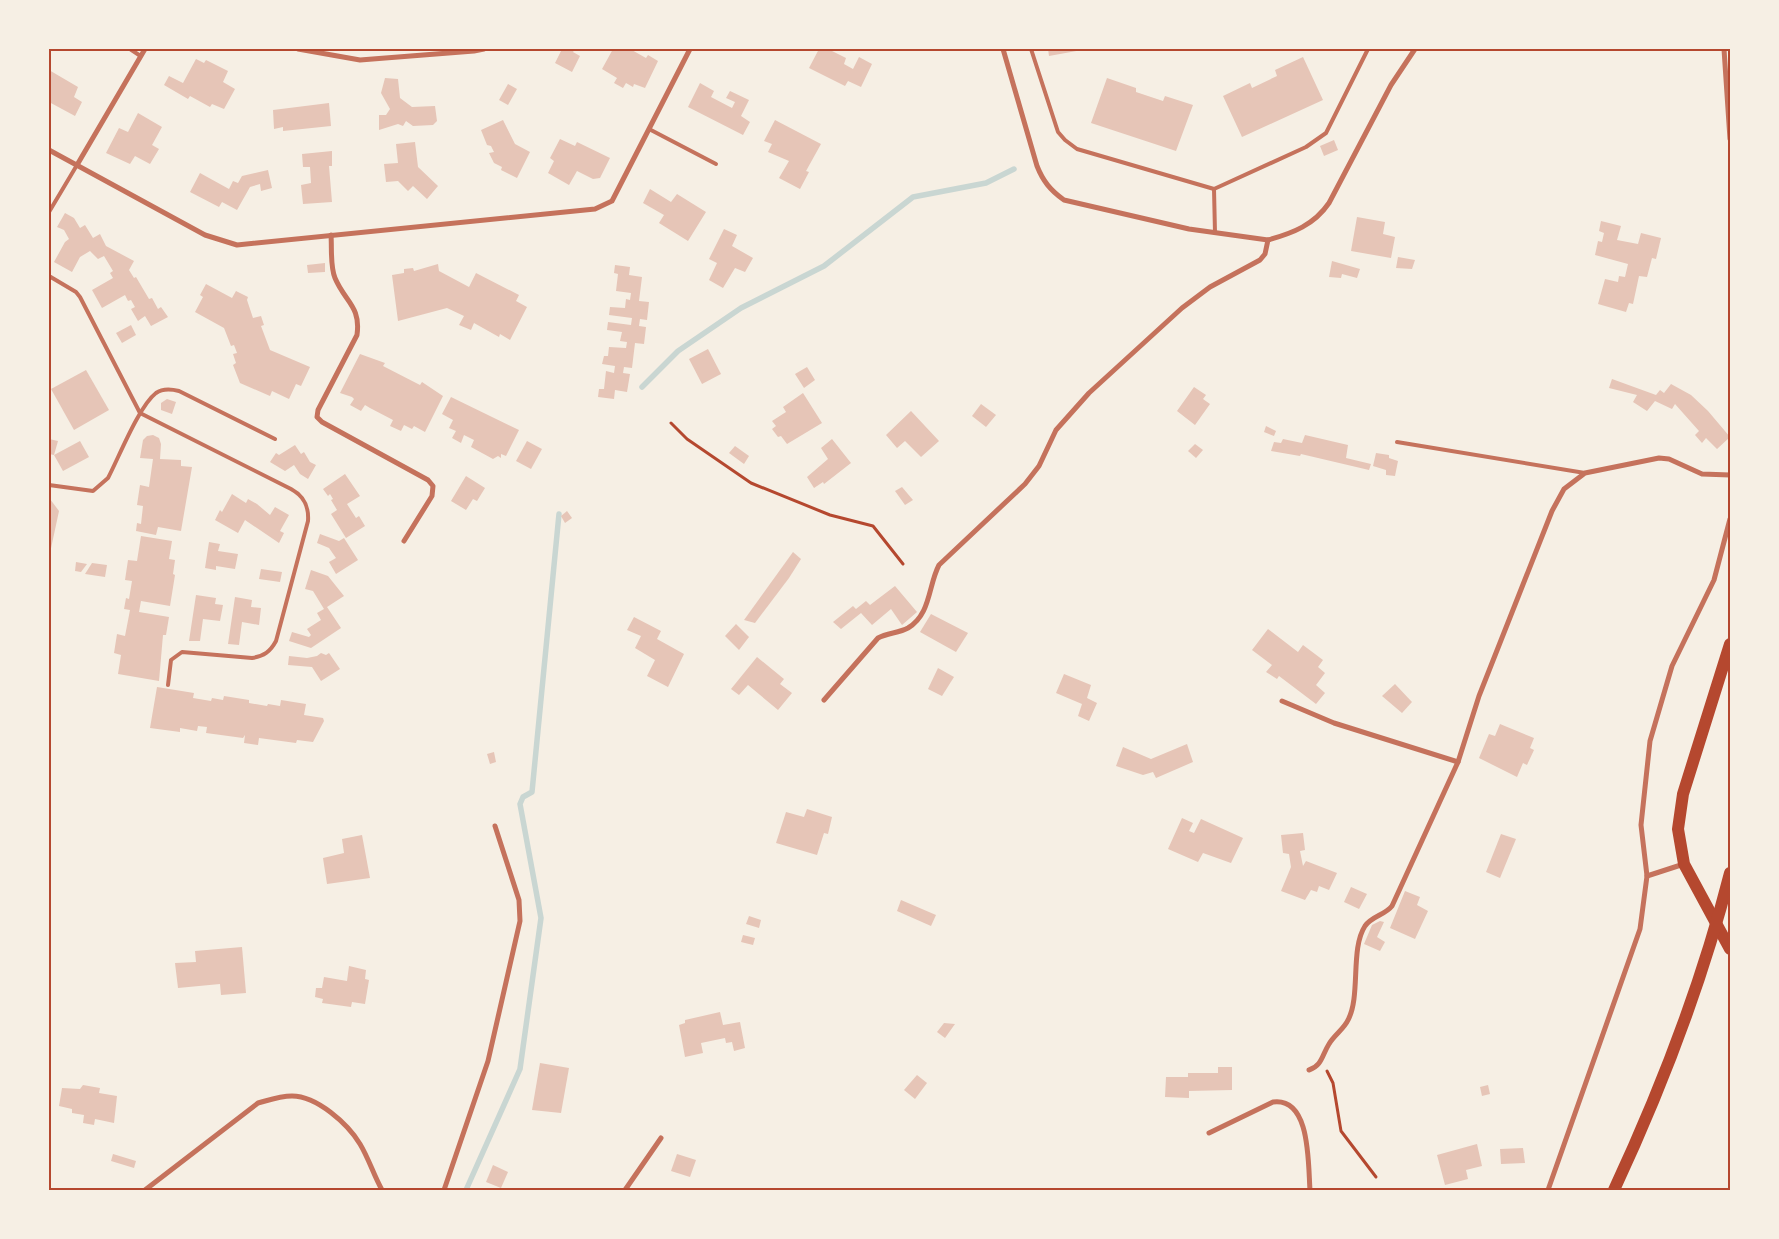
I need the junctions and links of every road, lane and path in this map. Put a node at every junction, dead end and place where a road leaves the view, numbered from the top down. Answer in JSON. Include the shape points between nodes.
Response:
{"nodes":[{"id":1,"x":130,"y":49,"type":"edge"},
{"id":2,"x":145,"y":49,"type":"edge"},
{"id":3,"x":298,"y":49,"type":"edge"},
{"id":4,"x":484,"y":49,"type":"edge"},
{"id":5,"x":690,"y":49,"type":"edge"},
{"id":6,"x":1003,"y":49,"type":"edge"},
{"id":7,"x":1032,"y":49,"type":"edge"},
{"id":8,"x":1368,"y":49,"type":"edge"},
{"id":9,"x":1414,"y":49,"type":"edge"},
{"id":10,"x":1724,"y":49,"type":"edge"},
{"id":11,"x":140,"y":55,"type":"junction"},
{"id":12,"x":649,"y":129,"type":"junction"},
{"id":13,"x":1730,"y":139,"type":"edge"},
{"id":14,"x":49,"y":150,"type":"edge"},
{"id":15,"x":716,"y":164,"type":"dead end"},
{"id":16,"x":77,"y":166,"type":"junction"},
{"id":17,"x":1214,"y":189,"type":"junction"},
{"id":18,"x":49,"y":212,"type":"edge"},
{"id":19,"x":1215,"y":233,"type":"junction"},
{"id":20,"x":331,"y":235,"type":"junction"},
{"id":21,"x":1268,"y":240,"type":"junction"},
{"id":22,"x":49,"y":276,"type":"edge"},
{"id":23,"x":140,"y":413,"type":"junction"},
{"id":24,"x":671,"y":423,"type":"dead end"},
{"id":25,"x":274,"y":439,"type":"dead end"},
{"id":26,"x":1397,"y":442,"type":"dead end"},
{"id":27,"x":1585,"y":473,"type":"junction"},
{"id":28,"x":1730,"y":475,"type":"edge"},
{"id":29,"x":49,"y":485,"type":"edge"},
{"id":30,"x":1730,"y":520,"type":"edge"},
{"id":31,"x":404,"y":541,"type":"dead end"},
{"id":32,"x":904,"y":564,"type":"dead end"},
{"id":33,"x":1730,"y":644,"type":"edge"},
{"id":34,"x":168,"y":685,"type":"dead end"},
{"id":35,"x":824,"y":700,"type":"dead end"},
{"id":36,"x":1282,"y":701,"type":"dead end"},
{"id":37,"x":1458,"y":762,"type":"junction"},
{"id":38,"x":496,"y":826,"type":"dead end"},
{"id":39,"x":1684,"y":864,"type":"junction"},
{"id":40,"x":1730,"y":873,"type":"edge"},
{"id":41,"x":1647,"y":876,"type":"junction"},
{"id":42,"x":1730,"y":949,"type":"edge"},
{"id":43,"x":1321,"y":1063,"type":"junction"},
{"id":44,"x":1309,"y":1070,"type":"dead end"},
{"id":45,"x":1209,"y":1133,"type":"dead end"},
{"id":46,"x":662,"y":1138,"type":"dead end"},
{"id":47,"x":1376,"y":1176,"type":"dead end"},
{"id":48,"x":145,"y":1190,"type":"edge"},
{"id":49,"x":382,"y":1190,"type":"edge"},
{"id":50,"x":444,"y":1190,"type":"edge"},
{"id":51,"x":625,"y":1190,"type":"edge"},
{"id":52,"x":1310,"y":1190,"type":"edge"},
{"id":53,"x":1548,"y":1190,"type":"edge"},
{"id":54,"x":1614,"y":1190,"type":"edge"}],
"edges":[{"from":1,"to":11,"type":"lane"},
{"from":2,"to":11,"type":"street"},
{"from":3,"to":4,"type":"street","via":[[360,60]]},
{"from":5,"to":12,"type":"street"},
{"from":6,"to":19,"type":"street","via":[[1037,166],[1042,178],[1056,194],[1064,200]]},
{"from":7,"to":17,"type":"lane","via":[[1058,132],[1065,140],[1077,149]]},
{"from":8,"to":17,"type":"lane","via":[[1326,133],[1306,147]]},
{"from":9,"to":21,"type":"street","via":[[1320,216],[1302,228]]},
{"from":10,"to":13,"type":"street"},
{"from":11,"to":16,"type":"street"},
{"from":12,"to":15,"type":"lane"},
{"from":12,"to":20,"type":"street","via":[[612,201],[595,209]]},
{"from":14,"to":16,"type":"street"},
{"from":16,"to":18,"type":"lane"},
{"from":16,"to":20,"type":"street","via":[[222,242],[237,244]]},
{"from":17,"to":19,"type":"lane"},
{"from":19,"to":21,"type":"street"},
{"from":20,"to":31,"type":"street","via":[[334,276],[356,310],[358,323],[357,335],[317,417],[428,480],[433,486],[432,496]]},
{"from":21,"to":35,"type":"street","via":[[1260,260],[1182,308],[1076,407],[1056,430],[1039,466],[1025,484],[939,565],[930,596],[915,623],[905,630],[878,638]]},
{"from":22,"to":23,"type":"lane","via":[[80,297]]},
{"from":23,"to":25,"type":"lane","via":[[155,393],[170,388]]},
{"from":23,"to":29,"type":"lane","via":[[102,484],[93,491]]},
{"from":23,"to":34,"type":"lane","via":[[291,489],[303,498],[308,512],[272,649],[252,658],[182,652],[171,660]]},
{"from":24,"to":32,"type":"path","via":[[687,439],[751,483],[830,515],[873,526]]},
{"from":26,"to":27,"type":"lane"},
{"from":27,"to":28,"type":"street","via":[[1660,458],[1670,459],[1702,474]]},
{"from":27,"to":37,"type":"street","via":[[1564,489],[1552,510],[1479,696]]},
{"from":30,"to":41,"type":"street","via":[[1714,580],[1672,666],[1650,741],[1641,825]]},
{"from":33,"to":39,"type":"main road","via":[[1683,794],[1678,829]]},
{"from":36,"to":37,"type":"street","via":[[1334,723]]},
{"from":37,"to":43,"type":"street","via":[[1392,906],[1365,926],[1348,1021],[1330,1042]]},
{"from":38,"to":50,"type":"street","via":[[519,900],[520,921],[488,1062]]},
{"from":39,"to":41,"type":"street"},
{"from":39,"to":42,"type":"main road"},
{"from":40,"to":54,"type":"main road","via":[[1707,960],[1679,1037]]},
{"from":41,"to":53,"type":"street","via":[[1640,929]]},
{"from":43,"to":44,"type":"street"},
{"from":43,"to":47,"type":"path","via":[[1333,1084],[1341,1131]]},
{"from":45,"to":52,"type":"street","via":[[1273,1102],[1291,1105],[1299,1115],[1305,1134]]},
{"from":46,"to":51,"type":"street"},
{"from":48,"to":49,"type":"street","via":[[258,1103],[295,1096],[326,1109],[345,1125],[360,1145]]}]}
